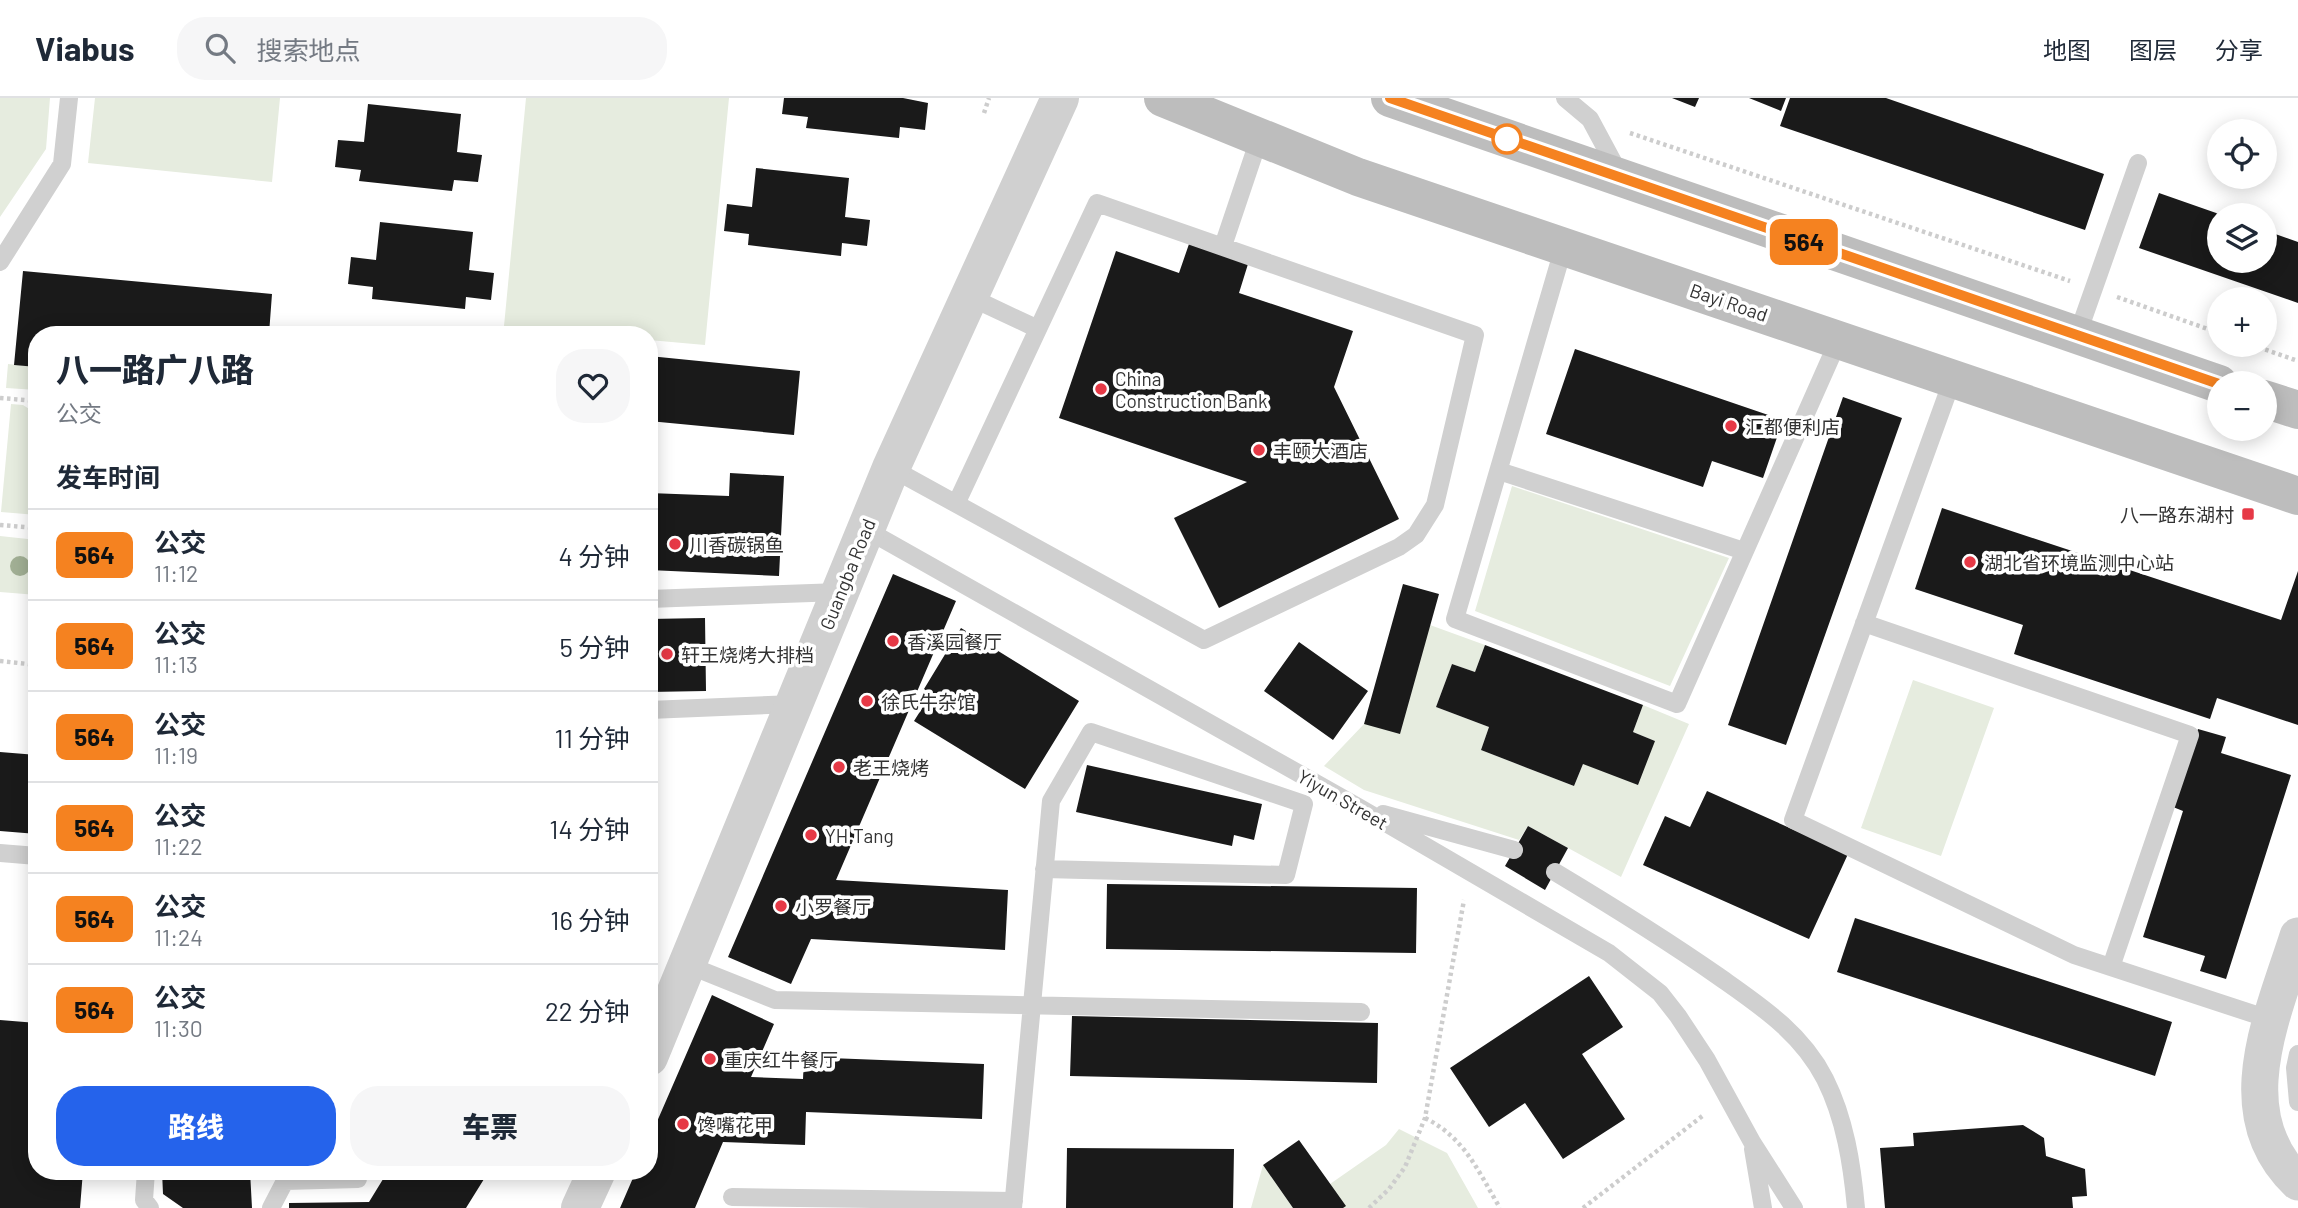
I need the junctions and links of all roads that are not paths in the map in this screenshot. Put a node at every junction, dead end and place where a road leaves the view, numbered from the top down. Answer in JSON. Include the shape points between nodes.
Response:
{"nodes":[{"id":1,"x":69,"y":98,"type":"edge"},
{"id":2,"x":1060,"y":98,"type":"edge"},
{"id":3,"x":1163,"y":98,"type":"edge"},
{"id":4,"x":1565,"y":98,"type":"edge"},
{"id":5,"x":1405,"y":100,"type":"edge"},
{"id":6,"x":1259,"y":139,"type":"junction"},
{"id":7,"x":2138,"y":163,"type":"dead end"},
{"id":8,"x":1622,"y":179,"type":"junction"},
{"id":9,"x":1223,"y":246,"type":"junction"},
{"id":10,"x":1564,"y":246,"type":"junction"},
{"id":11,"x":0,"y":262,"type":"edge"},
{"id":12,"x":970,"y":297,"type":"junction"},
{"id":13,"x":1038,"y":329,"type":"junction"},
{"id":14,"x":2077,"y":336,"type":"junction"},
{"id":15,"x":1839,"y":339,"type":"junction"},
{"id":16,"x":1953,"y":378,"type":"junction"},
{"id":17,"x":2207,"y":380,"type":"edge"},
{"id":18,"x":2277,"y":403,"type":"edge"},
{"id":19,"x":2298,"y":410,"type":"edge"},
{"id":20,"x":891,"y":468,"type":"junction"},
{"id":21,"x":1499,"y":471,"type":"junction"},
{"id":22,"x":2298,"y":496,"type":"edge"},
{"id":23,"x":957,"y":502,"type":"junction"},
{"id":24,"x":865,"y":529,"type":"junction"},
{"id":25,"x":1744,"y":551,"type":"junction"},
{"id":26,"x":840,"y":592,"type":"junction"},
{"id":27,"x":658,"y":599,"type":"edge"},
{"id":28,"x":1864,"y":623,"type":"junction"},
{"id":29,"x":794,"y":705,"type":"junction"},
{"id":30,"x":658,"y":710,"type":"edge"},
{"id":31,"x":1360,"y":808,"type":"junction"},
{"id":32,"x":1514,"y":850,"type":"dead end"},
{"id":33,"x":0,"y":853,"type":"edge"},
{"id":34,"x":28,"y":855,"type":"edge"},
{"id":35,"x":1044,"y":869,"type":"junction"},
{"id":36,"x":1555,"y":872,"type":"dead end"},
{"id":37,"x":2298,"y":936,"type":"edge"},
{"id":38,"x":688,"y":965,"type":"junction"},
{"id":39,"x":2111,"y":967,"type":"junction"},
{"id":40,"x":1030,"y":1005,"type":"junction"},
{"id":41,"x":1361,"y":1012,"type":"dead end"},
{"id":42,"x":658,"y":1019,"type":"edge"},
{"id":43,"x":2272,"y":1020,"type":"junction"},
{"id":44,"x":2298,"y":1054,"type":"edge"},
{"id":45,"x":2298,"y":1102,"type":"edge"},
{"id":46,"x":1752,"y":1142,"type":"junction"},
{"id":47,"x":145,"y":1180,"type":"edge"},
{"id":48,"x":322,"y":1180,"type":"edge"},
{"id":49,"x":593,"y":1180,"type":"edge"},
{"id":50,"x":2298,"y":1182,"type":"edge"},
{"id":51,"x":732,"y":1197,"type":"dead end"},
{"id":52,"x":1013,"y":1205,"type":"edge"},
{"id":53,"x":150,"y":1208,"type":"edge"},
{"id":54,"x":271,"y":1208,"type":"edge"},
{"id":55,"x":580,"y":1208,"type":"edge"},
{"id":56,"x":1762,"y":1208,"type":"edge"},
{"id":57,"x":1794,"y":1208,"type":"edge"},
{"id":58,"x":1856,"y":1208,"type":"edge"}],
"edges":[{"from":1,"to":11,"type":"lane","via":[[62,164]]},
{"from":2,"to":12,"type":"street","name":"Guangba Road"},
{"from":3,"to":6,"type":"main road","name":"Bayi Road"},
{"from":4,"to":8,"type":"lane","via":[[1590,119]]},
{"from":5,"to":8,"type":"main road"},
{"from":6,"to":9,"type":"lane"},
{"from":6,"to":10,"type":"main road","name":"Bayi Road"},
{"from":7,"to":14,"type":"lane"},
{"from":8,"to":14,"type":"main road"},
{"from":9,"to":13,"type":"lane","via":[[1097,203]]},
{"from":9,"to":23,"type":"lane","via":[[1475,335],[1435,505],[1416,534],[1399,547],[1204,640]]},
{"from":10,"to":15,"type":"main road","name":"Bayi Road"},
{"from":10,"to":21,"type":"lane"},
{"from":12,"to":13,"type":"lane"},
{"from":12,"to":20,"type":"street","name":"Guangba Road"},
{"from":13,"to":23,"type":"lane"},
{"from":14,"to":17,"type":"main road"},
{"from":15,"to":16,"type":"main road","name":"Bayi Road"},
{"from":15,"to":25,"type":"lane"},
{"from":16,"to":22,"type":"main road","name":"Bayi Road"},
{"from":16,"to":28,"type":"lane"},
{"from":18,"to":19,"type":"main road"},
{"from":20,"to":23,"type":"lane"},
{"from":20,"to":24,"type":"street","name":"Guangba Road"},
{"from":21,"to":25,"type":"lane"},
{"from":21,"to":25,"type":"lane","via":[[1455,619],[1677,704]]},
{"from":24,"to":26,"type":"street","name":"Guangba Road"},
{"from":24,"to":31,"type":"lane","name":"Yiyun Street"},
{"from":26,"to":27,"type":"lane"},
{"from":26,"to":29,"type":"street","name":"Guangba Road"},
{"from":28,"to":39,"type":"lane","via":[[1793,820],[2074,955]]},
{"from":28,"to":39,"type":"lane","via":[[2190,736]]},
{"from":29,"to":30,"type":"lane"},
{"from":29,"to":38,"type":"street","name":"Guangba Road"},
{"from":31,"to":32,"type":"lane"},
{"from":31,"to":46,"type":"lane","name":"Yiyun Street","via":[[1639,975],[1678,1016]]},
{"from":33,"to":34,"type":"lane"},
{"from":35,"to":35,"type":"lane","via":[[1286,875],[1304,804],[1091,732],[1051,801]]},
{"from":35,"to":40,"type":"lane"},
{"from":36,"to":58,"type":"lane","via":[[1669,942],[1776,1017],[1800,1042],[1837,1106],[1853,1169]]},
{"from":37,"to":43,"type":"street"},
{"from":38,"to":40,"type":"lane","via":[[775,1000]]},
{"from":38,"to":42,"type":"street","name":"Guangba Road"},
{"from":39,"to":43,"type":"lane"},
{"from":40,"to":41,"type":"lane"},
{"from":40,"to":52,"type":"lane"},
{"from":43,"to":50,"type":"street","via":[[2260,1065],[2260,1109],[2266,1136]]},
{"from":44,"to":45,"type":"lane"},
{"from":46,"to":56,"type":"lane"},
{"from":46,"to":57,"type":"lane","name":"Yiyun Street"},
{"from":47,"to":53,"type":"lane","via":[[144,1200]]},
{"from":48,"to":54,"type":"lane","via":[[285,1181]]},
{"from":49,"to":55,"type":"street"},
{"from":51,"to":52,"type":"lane"}]}
